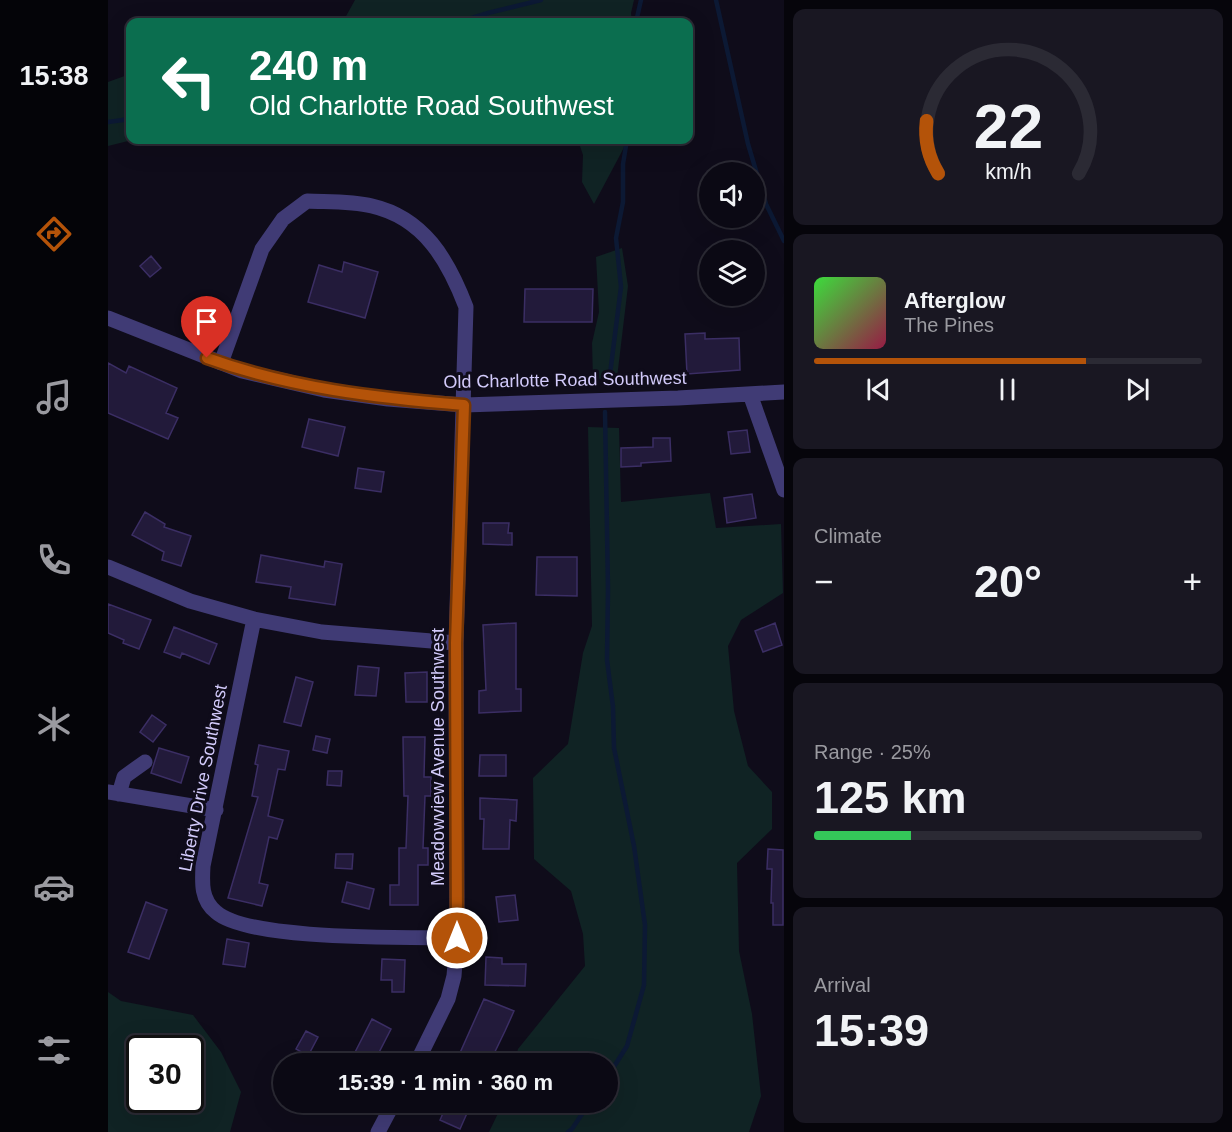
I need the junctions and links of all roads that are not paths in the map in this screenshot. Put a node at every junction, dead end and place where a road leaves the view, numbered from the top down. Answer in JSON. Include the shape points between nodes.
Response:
{"nodes":[{"id":1,"x":108,"y":318,"type":"edge"},
{"id":2,"x":221,"y":363,"type":"junction"},
{"id":3,"x":783,"y":392,"type":"edge"},
{"id":4,"x":750,"y":394,"type":"junction"},
{"id":5,"x":464,"y":405,"type":"junction"},
{"id":6,"x":783,"y":490,"type":"edge"},
{"id":7,"x":108,"y":567,"type":"edge"},
{"id":8,"x":255,"y":619,"type":"junction"},
{"id":9,"x":456,"y":643,"type":"junction"},
{"id":10,"x":145,"y":762,"type":"dead end"},
{"id":11,"x":114,"y":793,"type":"edge"},
{"id":12,"x":216,"y":810,"type":"junction"},
{"id":13,"x":457,"y":938,"type":"junction"},
{"id":14,"x":421,"y":1053,"type":"edge"},
{"id":15,"x":388,"y":1113,"type":"edge"},
{"id":16,"x":378,"y":1132,"type":"edge"}],
"edges":[{"from":1,"to":2,"type":"street","name":"Old Charlotte Road Southwest"},
{"from":2,"to":5,"type":"street","name":"Old Charlotte Road Southwest","via":[[324,390]]},
{"from":2,"to":5,"type":"street","name":"Meadowview Avenue Southwest","via":[[262,249],[284,219],[307,201],[371,206],[413,224],[446,261],[466,307]]},
{"from":3,"to":4,"type":"street","name":"Old Charlotte Road Southwest"},
{"from":4,"to":5,"type":"street","name":"Old Charlotte Road Southwest"},
{"from":4,"to":6,"type":"street"},
{"from":5,"to":9,"type":"street","name":"Meadowview Avenue Southwest"},
{"from":7,"to":8,"type":"street","via":[[190,601]]},
{"from":8,"to":9,"type":"street","via":[[322,632]]},
{"from":8,"to":12,"type":"street","name":"Liberty Drive Southwest"},
{"from":9,"to":13,"type":"street","name":"Meadowview Avenue Southwest"},
{"from":10,"to":11,"type":"street","via":[[124,777]]},
{"from":11,"to":12,"type":"street"},
{"from":12,"to":13,"type":"street","name":"Liberty Drive Southwest","via":[[203,866],[203,887],[208,905],[226,920],[320,935]]},
{"from":13,"to":14,"type":"street","name":"Meadowview Avenue Southwest","via":[[448,999]]},
{"from":15,"to":16,"type":"street"}]}
